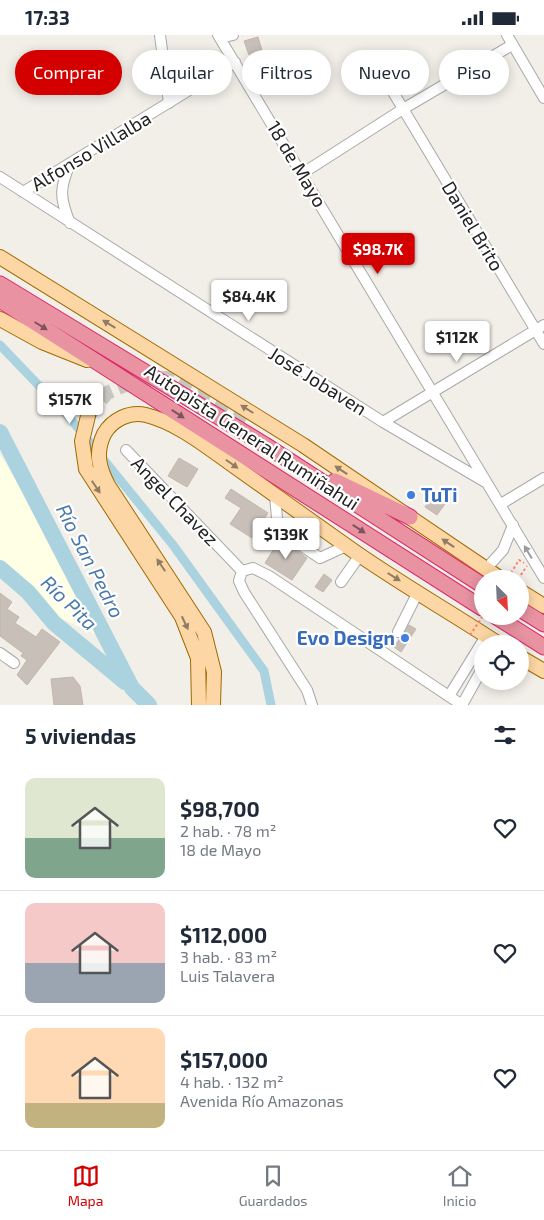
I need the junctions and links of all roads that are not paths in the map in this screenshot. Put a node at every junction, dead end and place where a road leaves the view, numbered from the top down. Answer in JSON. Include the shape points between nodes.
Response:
{"nodes":[{"id":1,"x":160,"y":35,"type":"edge"},
{"id":2,"x":232,"y":35,"type":"edge"},
{"id":3,"x":507,"y":35,"type":"edge"},
{"id":4,"x":219,"y":36,"type":"edge"},
{"id":5,"x":512,"y":45,"type":"junction"},
{"id":6,"x":235,"y":62,"type":"junction"},
{"id":7,"x":394,"y":95,"type":"edge"},
{"id":8,"x":544,"y":98,"type":"edge"},
{"id":9,"x":169,"y":103,"type":"junction"},
{"id":10,"x":403,"y":109,"type":"junction"},
{"id":11,"x":70,"y":163,"type":"junction"},
{"id":12,"x":303,"y":173,"type":"junction"},
{"id":13,"x":0,"y":177,"type":"edge"},
{"id":14,"x":22,"y":192,"type":"junction"},
{"id":15,"x":70,"y":223,"type":"junction"},
{"id":16,"x":0,"y":257,"type":"edge"},
{"id":17,"x":0,"y":284,"type":"edge"},
{"id":18,"x":0,"y":300,"type":"edge"},
{"id":19,"x":0,"y":319,"type":"edge"},
{"id":20,"x":540,"y":327,"type":"edge"},
{"id":21,"x":544,"y":344,"type":"edge"},
{"id":22,"x":104,"y":366,"type":"junction"},
{"id":23,"x":433,"y":392,"type":"junction"},
{"id":24,"x":88,"y":416,"type":"tunnel mouth"},
{"id":25,"x":382,"y":422,"type":"junction"},
{"id":26,"x":265,"y":445,"type":"junction"},
{"id":27,"x":126,"y":450,"type":"dead end"},
{"id":28,"x":544,"y":478,"type":"edge"},
{"id":29,"x":488,"y":484,"type":"junction"},
{"id":30,"x":275,"y":495,"type":"junction"},
{"id":31,"x":501,"y":503,"type":"junction"},
{"id":32,"x":410,"y":517,"type":"junction"},
{"id":33,"x":512,"y":525,"type":"junction"},
{"id":34,"x":346,"y":546,"type":"junction"},
{"id":35,"x":360,"y":555,"type":"junction"},
{"id":36,"x":486,"y":569,"type":"junction"},
{"id":37,"x":489,"y":570,"type":"edge"},
{"id":38,"x":242,"y":571,"type":"junction"},
{"id":39,"x":544,"y":578,"type":"edge"},
{"id":40,"x":474,"y":580,"type":"edge"},
{"id":41,"x":341,"y":582,"type":"dead end"},
{"id":42,"x":418,"y":592,"type":"junction"},
{"id":43,"x":529,"y":597,"type":"edge"},
{"id":44,"x":474,"y":603,"type":"edge"},
{"id":45,"x":544,"y":606,"type":"edge"},
{"id":46,"x":529,"y":615,"type":"edge"},
{"id":47,"x":544,"y":624,"type":"edge"},
{"id":48,"x":509,"y":625,"type":"edge"},
{"id":49,"x":398,"y":632,"type":"dead end"},
{"id":50,"x":484,"y":635,"type":"edge"},
{"id":51,"x":544,"y":647,"type":"edge"},
{"id":52,"x":0,"y":653,"type":"edge"},
{"id":53,"x":474,"y":655,"type":"edge"},
{"id":54,"x":529,"y":662,"type":"edge"},
{"id":55,"x":14,"y":663,"type":"dead end"},
{"id":56,"x":544,"y":671,"type":"edge"},
{"id":57,"x":474,"y":683,"type":"edge"},
{"id":58,"x":449,"y":696,"type":"junction"},
{"id":59,"x":199,"y":705,"type":"edge"},
{"id":60,"x":213,"y":705,"type":"edge"},
{"id":61,"x":312,"y":705,"type":"edge"},
{"id":62,"x":462,"y":705,"type":"edge"}],
"edges":[{"from":1,"to":9,"type":"street"},
{"from":2,"to":4,"type":"street"},
{"from":3,"to":5,"type":"street"},
{"from":4,"to":6,"type":"street","name":"18 de Mayo"},
{"from":5,"to":8,"type":"street"},
{"from":5,"to":10,"type":"street"},
{"from":6,"to":9,"type":"street","name":"Alfonso Villalba"},
{"from":6,"to":12,"type":"street","name":"18 de Mayo"},
{"from":7,"to":10,"type":"street","name":"Daniel Brito"},
{"from":9,"to":11,"type":"street","name":"Alfonso Villalba"},
{"from":10,"to":12,"type":"street"},
{"from":10,"to":20,"type":"street","name":"Daniel Brito"},
{"from":11,"to":14,"type":"street","name":"Alfonso Villalba"},
{"from":11,"to":15,"type":"street","via":[[60,191]]},
{"from":12,"to":23,"type":"street","name":"18 de Mayo"},
{"from":13,"to":14,"type":"street","name":"José Jobaven"},
{"from":14,"to":15,"type":"street","name":"José Jobaven"},
{"from":15,"to":25,"type":"street","name":"José Jobaven"},
{"from":32,"to":16,"type":"main road","one_way":true,"via":[[298,442]]},
{"from":17,"to":26,"type":"highway","name":"Autopista General Rumiñahui"},
{"from":18,"to":22,"type":"highway","name":"Autopista General Rumiñahui","one_way":true},
{"from":19,"to":22,"type":"main road","via":[[49,345]]},
{"from":20,"to":21,"type":"street","name":"Daniel Brito"},
{"from":20,"to":23,"type":"street"},
{"from":22,"to":44,"type":"highway","name":"Autopista General Rumiñahui","one_way":true},
{"from":23,"to":25,"type":"street"},
{"from":23,"to":29,"type":"street","name":"18 de Mayo"},
{"from":24,"to":59,"type":"main road","one_way":true,"via":[[82,441],[83,459],[90,478],[182,617],[198,658]]},
{"from":25,"to":29,"type":"street","name":"José Jobaven"},
{"from":26,"to":32,"type":"highway"},
{"from":26,"to":40,"type":"highway","name":"Autopista General Rumiñahui"},
{"from":27,"to":38,"type":"street","name":"Angel Chavez"},
{"from":28,"to":31,"type":"street"},
{"from":29,"to":31,"type":"street","name":"18 de Mayo"},
{"from":30,"to":34,"type":"main road"},
{"from":30,"to":34,"type":"street","via":[[278,530],[320,558]]},
{"from":60,"to":30,"type":"main road","one_way":true,"via":[[214,673],[204,632],[108,485],[98,457],[101,441],[118,420],[134,414],[146,415],[192,436]]},
{"from":31,"to":33,"type":"street","name":"18 de Mayo"},
{"from":36,"to":32,"type":"main road","one_way":true},
{"from":33,"to":36,"type":"street","via":[[503,550]]},
{"from":39,"to":33,"type":"street","name":"18 de Mayo","one_way":true},
{"from":34,"to":35,"type":"main road"},
{"from":35,"to":41,"type":"street"},
{"from":35,"to":42,"type":"main road","one_way":true},
{"from":36,"to":37,"type":"main road"},
{"from":38,"to":58,"type":"street","via":[[253,568],[263,572]]},
{"from":38,"to":61,"type":"street","via":[[239,581],[244,592],[307,690]]},
{"from":42,"to":49,"type":"street"},
{"from":42,"to":50,"type":"main road"},
{"from":43,"to":45,"type":"main road"},
{"from":46,"to":47,"type":"highway"},
{"from":48,"to":51,"type":"highway"},
{"from":52,"to":55,"type":"street"},
{"from":53,"to":58,"type":"street"},
{"from":54,"to":56,"type":"main road"},
{"from":57,"to":62,"type":"street"},
{"from":58,"to":62,"type":"street"}]}
